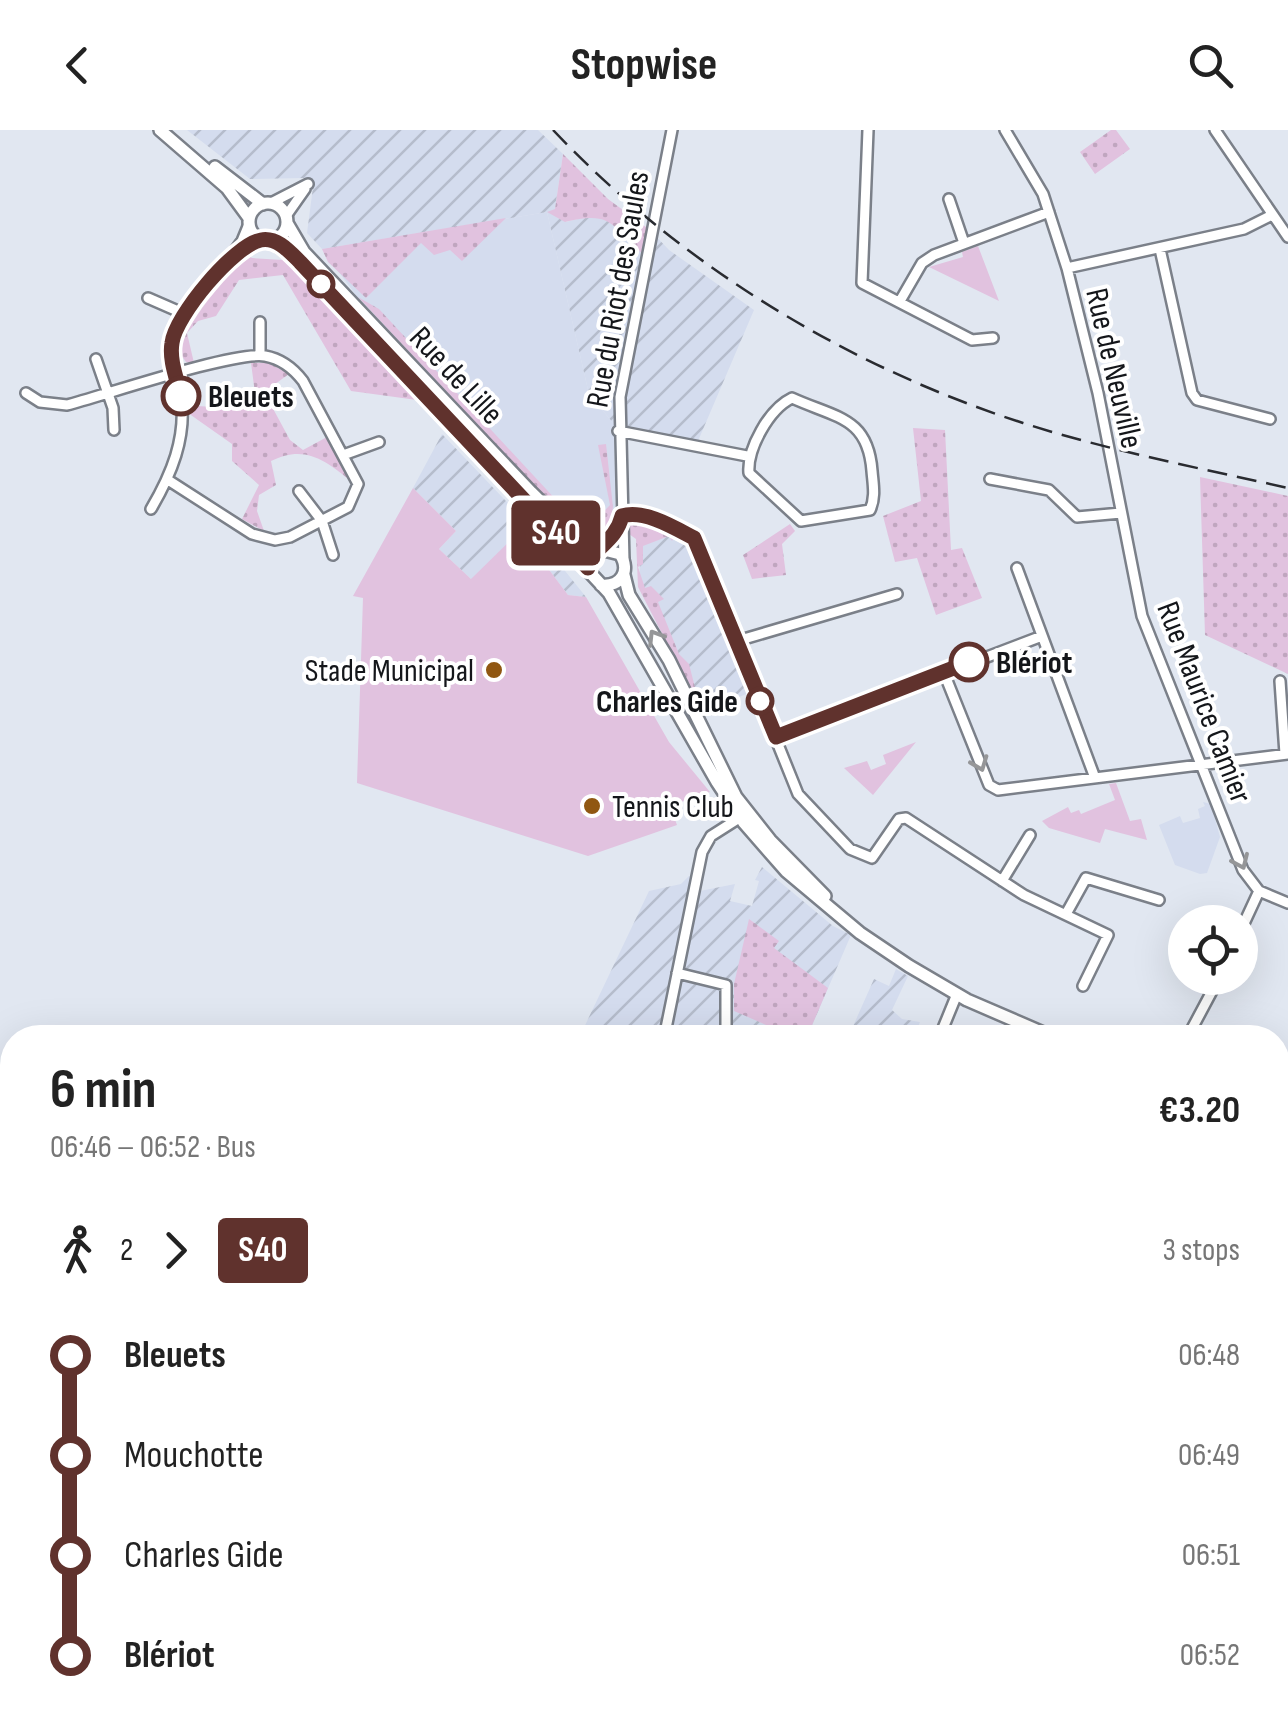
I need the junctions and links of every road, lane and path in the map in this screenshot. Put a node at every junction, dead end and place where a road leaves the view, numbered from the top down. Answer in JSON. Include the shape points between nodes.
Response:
{"nodes":[{"id":1,"x":160,"y":130,"type":"edge"},
{"id":2,"x":168,"y":130,"type":"edge"},
{"id":3,"x":672,"y":130,"type":"edge"},
{"id":4,"x":868,"y":130,"type":"edge"},
{"id":5,"x":1005,"y":130,"type":"edge"},
{"id":6,"x":1215,"y":130,"type":"edge"},
{"id":7,"x":949,"y":199,"type":"dead end"},
{"id":8,"x":267,"y":203,"type":"junction"},
{"id":9,"x":1049,"y":212,"type":"junction"},
{"id":10,"x":1272,"y":215,"type":"junction"},
{"id":11,"x":287,"y":219,"type":"junction"},
{"id":12,"x":249,"y":221,"type":"junction"},
{"id":13,"x":1288,"y":236,"type":"edge"},
{"id":14,"x":267,"y":240,"type":"junction"},
{"id":15,"x":964,"y":244,"type":"junction"},
{"id":16,"x":1160,"y":250,"type":"junction"},
{"id":17,"x":227,"y":260,"type":"junction"},
{"id":18,"x":1067,"y":268,"type":"junction"},
{"id":19,"x":148,"y":298,"type":"dead end"},
{"id":20,"x":900,"y":302,"type":"junction"},
{"id":21,"x":187,"y":315,"type":"junction"},
{"id":22,"x":260,"y":322,"type":"dead end"},
{"id":23,"x":993,"y":338,"type":"dead end"},
{"id":24,"x":260,"y":355,"type":"junction"},
{"id":25,"x":96,"y":359,"type":"dead end"},
{"id":26,"x":176,"y":376,"type":"junction"},
{"id":27,"x":26,"y":393,"type":"dead end"},
{"id":28,"x":110,"y":394,"type":"junction"},
{"id":29,"x":1270,"y":419,"type":"dead end"},
{"id":30,"x":114,"y":430,"type":"dead end"},
{"id":31,"x":618,"y":431,"type":"junction"},
{"id":32,"x":379,"y":442,"type":"dead end"},
{"id":33,"x":346,"y":454,"type":"junction"},
{"id":34,"x":747,"y":456,"type":"junction"},
{"id":35,"x":990,"y":479,"type":"dead end"},
{"id":36,"x":1114,"y":479,"type":"joint"},
{"id":37,"x":168,"y":480,"type":"junction"},
{"id":38,"x":299,"y":491,"type":"dead end"},
{"id":39,"x":150,"y":509,"type":"dead end"},
{"id":40,"x":1121,"y":513,"type":"junction"},
{"id":41,"x":622,"y":516,"type":"junction"},
{"id":42,"x":322,"y":521,"type":"junction"},
{"id":43,"x":601,"y":549,"type":"junction"},
{"id":44,"x":334,"y":555,"type":"dead end"},
{"id":45,"x":588,"y":568,"type":"junction"},
{"id":46,"x":624,"y":568,"type":"junction"},
{"id":47,"x":1017,"y":568,"type":"dead end"},
{"id":48,"x":601,"y":585,"type":"junction"},
{"id":49,"x":897,"y":594,"type":"dead end"},
{"id":50,"x":1042,"y":636,"type":"junction"},
{"id":51,"x":737,"y":641,"type":"junction"},
{"id":52,"x":944,"y":673,"type":"junction"},
{"id":53,"x":1280,"y":681,"type":"dead end"},
{"id":54,"x":776,"y":737,"type":"junction"},
{"id":55,"x":1287,"y":754,"type":"edge"},
{"id":56,"x":1202,"y":764,"type":"junction"},
{"id":57,"x":1095,"y":778,"type":"junction"},
{"id":58,"x":744,"y":815,"type":"junction"},
{"id":59,"x":1030,"y":835,"type":"dead end"},
{"id":60,"x":1002,"y":881,"type":"junction"},
{"id":61,"x":1260,"y":891,"type":"junction"},
{"id":62,"x":1159,"y":900,"type":"dead end"},
{"id":63,"x":1288,"y":903,"type":"edge"},
{"id":64,"x":1253,"y":905,"type":"edge"},
{"id":65,"x":1066,"y":914,"type":"junction"},
{"id":66,"x":677,"y":973,"type":"junction"},
{"id":67,"x":1084,"y":986,"type":"dead end"},
{"id":68,"x":957,"y":994,"type":"junction"},
{"id":69,"x":1210,"y":995,"type":"edge"},
{"id":70,"x":667,"y":1025,"type":"edge"},
{"id":71,"x":726,"y":1025,"type":"edge"},
{"id":72,"x":944,"y":1025,"type":"edge"},
{"id":73,"x":1027,"y":1025,"type":"edge"},
{"id":74,"x":1195,"y":1025,"type":"edge"}],
"edges":[{"from":1,"to":12,"type":"main road","via":[[238,199]]},
{"from":2,"to":8,"type":"main road"},
{"from":3,"to":31,"type":"street","name":"Rue du Riot des Saules"},
{"from":4,"to":20,"type":"street","via":[[862,283]]},
{"from":5,"to":9,"type":"street","name":"Rue de Neuville"},
{"from":6,"to":10,"type":"street"},
{"from":7,"to":15,"type":"street"},
{"from":8,"to":11,"type":"main road","name":"Rue de Lille"},
{"from":8,"to":11,"type":"street","via":[[308,184]]},
{"from":8,"to":12,"type":"main road"},
{"from":9,"to":15,"type":"street"},
{"from":9,"to":18,"type":"street","name":"Rue de Neuville"},
{"from":10,"to":13,"type":"street"},
{"from":10,"to":16,"type":"street","via":[[1244,229]]},
{"from":11,"to":14,"type":"main road","via":[[283,234]]},
{"from":11,"to":43,"type":"main road","name":"Rue de Lille","via":[[304,252],[500,460],[581,541]]},
{"from":12,"to":14,"type":"main road","name":"Rue de Lille"},
{"from":12,"to":17,"type":"street"},
{"from":14,"to":17,"type":"street"},
{"from":14,"to":45,"type":"main road","name":"Rue de Lille","via":[[300,262]]},
{"from":15,"to":20,"type":"street","via":[[922,263]]},
{"from":16,"to":18,"type":"street"},
{"from":16,"to":29,"type":"street","via":[[1192,393]]},
{"from":17,"to":21,"type":"street"},
{"from":18,"to":36,"type":"street","name":"Rue de Neuville"},
{"from":19,"to":21,"type":"street"},
{"from":20,"to":23,"type":"street","via":[[972,340]]},
{"from":21,"to":26,"type":"street","via":[[172,340]]},
{"from":22,"to":24,"type":"street"},
{"from":24,"to":26,"type":"street"},
{"from":24,"to":33,"type":"street","via":[[293,369]]},
{"from":25,"to":28,"type":"street"},
{"from":26,"to":28,"type":"street"},
{"from":26,"to":37,"type":"street","via":[[182,422]]},
{"from":27,"to":28,"type":"street","via":[[60,406]]},
{"from":28,"to":30,"type":"street"},
{"from":31,"to":34,"type":"street"},
{"from":31,"to":41,"type":"street","name":"Rue du Riot des Saules"},
{"from":32,"to":33,"type":"street"},
{"from":33,"to":42,"type":"street","via":[[358,478],[355,498]]},
{"from":34,"to":34,"type":"street","via":[[749,473],[801,521],[870,510],[874,500],[870,443],[861,430],[792,398],[781,403]]},
{"from":35,"to":40,"type":"street","via":[[1048,490],[1077,518]]},
{"from":36,"to":40,"type":"street","name":"Rue Maurice Camier"},
{"from":37,"to":39,"type":"street"},
{"from":37,"to":42,"type":"street","via":[[267,539],[290,538]]},
{"from":38,"to":42,"type":"street"},
{"from":40,"to":56,"type":"street","name":"Rue Maurice Camier","via":[[1142,616]]},
{"from":41,"to":43,"type":"street","via":[[616,536]]},
{"from":41,"to":46,"type":"street","name":"Rue du Riot des Saules"},
{"from":41,"to":51,"type":"street","via":[[640,514],[696,541]]},
{"from":42,"to":44,"type":"street"},
{"from":43,"to":45,"type":"main road"},
{"from":43,"to":46,"type":"main road","via":[[616,551]]},
{"from":45,"to":48,"type":"main road"},
{"from":46,"to":48,"type":"main road","via":[[616,584]]},
{"from":58,"to":46,"type":"main road","one_way":true,"via":[[669,660],[629,595]]},
{"from":47,"to":50,"type":"street"},
{"from":48,"to":58,"type":"main road"},
{"from":49,"to":51,"type":"street"},
{"from":50,"to":52,"type":"street"},
{"from":50,"to":57,"type":"street"},
{"from":51,"to":54,"type":"street"},
{"from":52,"to":54,"type":"street"},
{"from":52,"to":57,"type":"street","one_way":true,"via":[[989,785],[998,790]]},
{"from":53,"to":55,"type":"street"},
{"from":54,"to":60,"type":"street","via":[[798,794],[856,854],[872,858],[906,818]]},
{"from":55,"to":56,"type":"street"},
{"from":56,"to":57,"type":"street"},
{"from":56,"to":61,"type":"street","name":"Rue Maurice Camier","one_way":true,"via":[[1242,870]]},
{"from":58,"to":66,"type":"street","via":[[711,836],[702,852]]},
{"from":58,"to":68,"type":"main road","via":[[872,940]]},
{"from":59,"to":60,"type":"street"},
{"from":60,"to":65,"type":"street"},
{"from":61,"to":63,"type":"street"},
{"from":61,"to":64,"type":"street"},
{"from":62,"to":65,"type":"street","via":[[1086,878]]},
{"from":65,"to":67,"type":"street","via":[[1108,935]]},
{"from":66,"to":70,"type":"street"},
{"from":66,"to":71,"type":"street","via":[[726,985]]},
{"from":68,"to":72,"type":"street"},
{"from":68,"to":73,"type":"main road"},
{"from":69,"to":74,"type":"street"}]}
